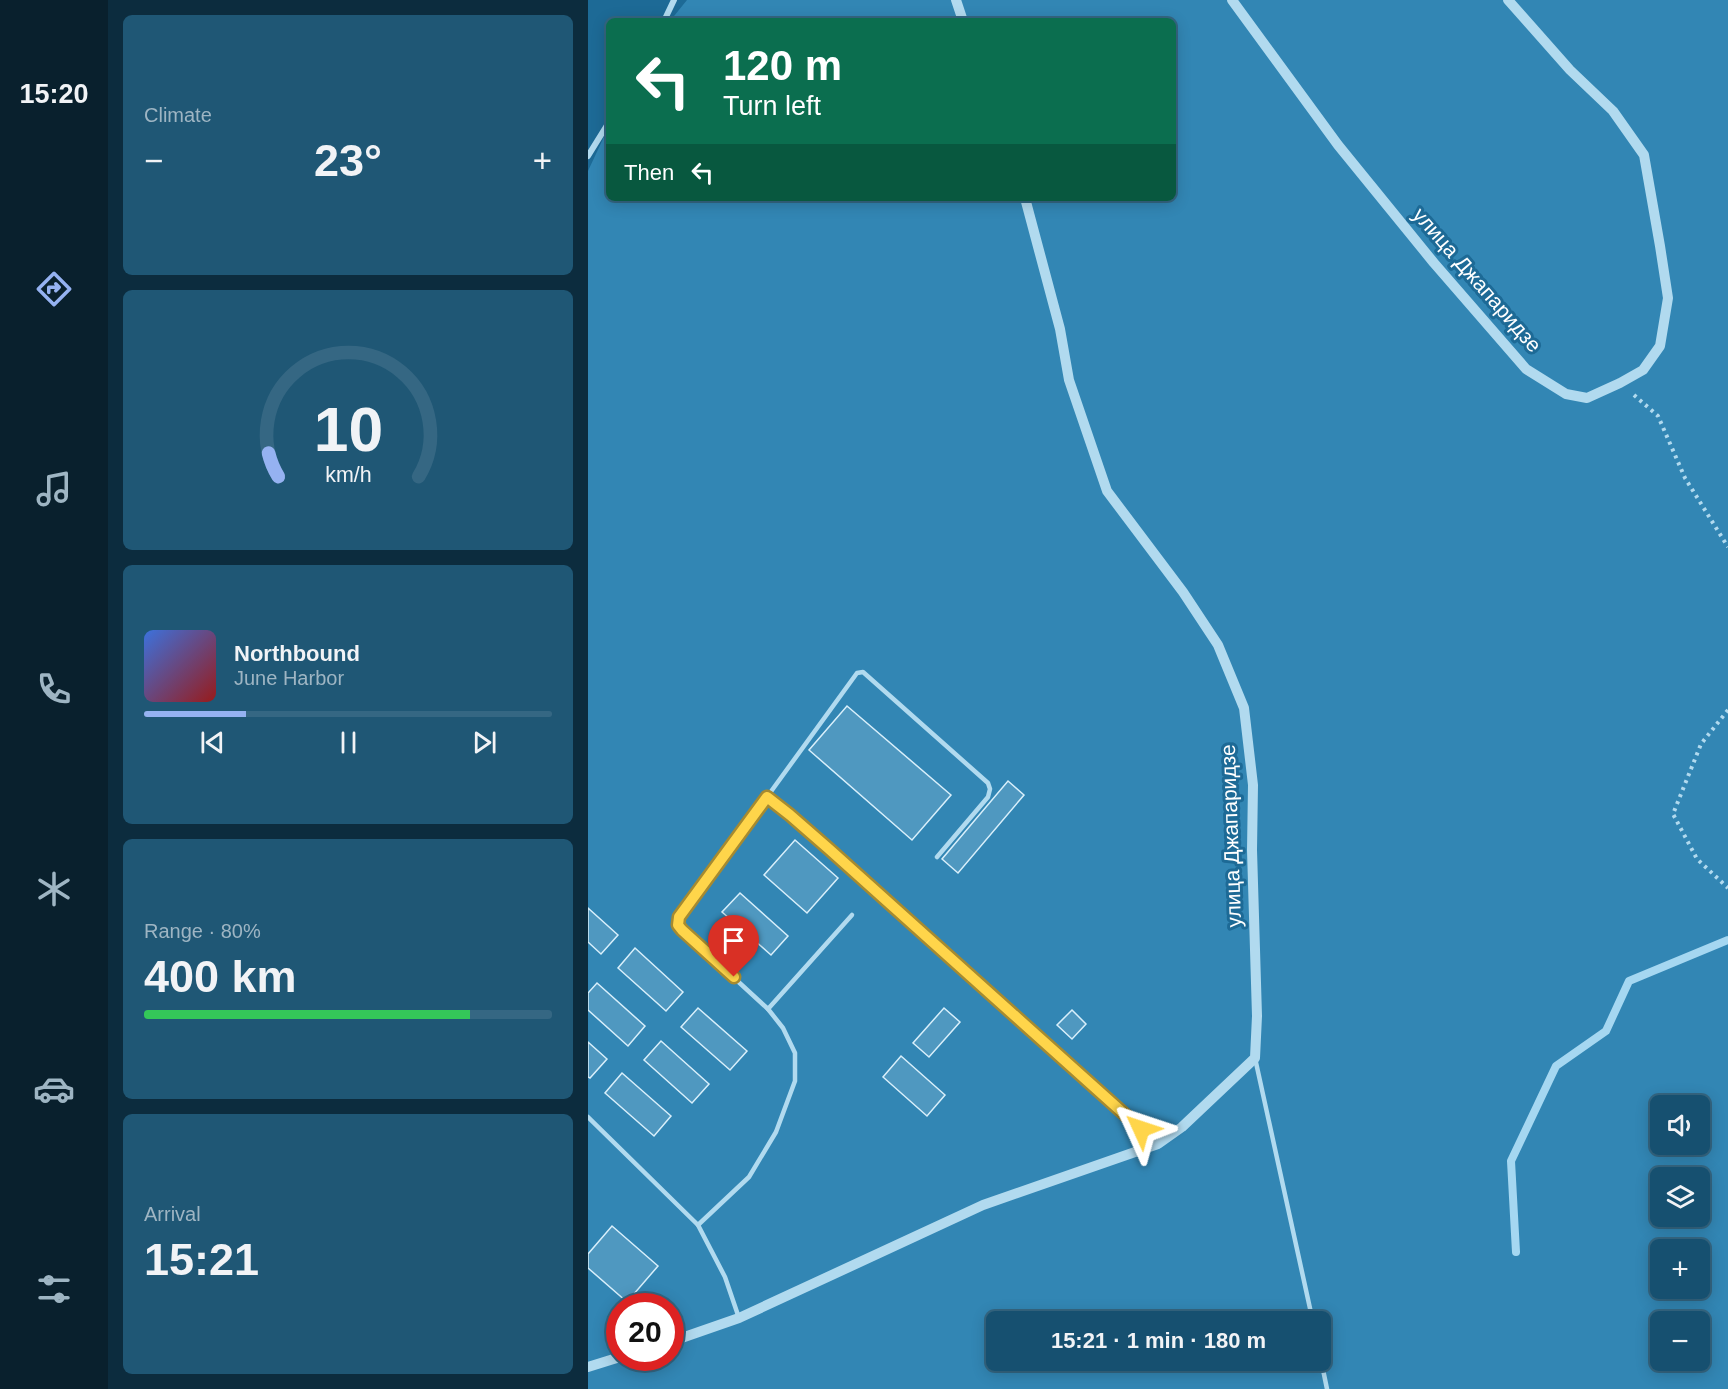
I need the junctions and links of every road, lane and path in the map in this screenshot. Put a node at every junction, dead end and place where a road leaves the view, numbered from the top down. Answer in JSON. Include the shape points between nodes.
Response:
{"nodes":[{"id":1,"x":674,"y":0,"type":"edge"},
{"id":2,"x":956,"y":0,"type":"edge"},
{"id":3,"x":1232,"y":0,"type":"edge"},
{"id":4,"x":1508,"y":0,"type":"edge"},
{"id":5,"x":665,"y":18,"type":"edge"},
{"id":6,"x":962,"y":18,"type":"edge"},
{"id":7,"x":606,"y":127,"type":"edge"},
{"id":8,"x":588,"y":156,"type":"edge"},
{"id":9,"x":1025,"y":201,"type":"edge"},
{"id":10,"x":1620,"y":383,"type":"junction"},
{"id":11,"x":1728,"y":547,"type":"edge"},
{"id":12,"x":1728,"y":710,"type":"edge"},
{"id":13,"x":767,"y":797,"type":"junction"},
{"id":14,"x":936,"y":857,"type":"dead end"},
{"id":15,"x":1728,"y":888,"type":"edge"},
{"id":16,"x":852,"y":915,"type":"dead end"},
{"id":17,"x":768,"y":1009,"type":"junction"},
{"id":18,"x":1256,"y":1058,"type":"junction"},
{"id":19,"x":588,"y":1117,"type":"edge"},
{"id":20,"x":1158,"y":1144,"type":"junction"},
{"id":21,"x":698,"y":1225,"type":"junction"},
{"id":22,"x":1311,"y":1311,"type":"edge"},
{"id":23,"x":739,"y":1318,"type":"junction"},
{"id":24,"x":684,"y":1337,"type":"edge"},
{"id":25,"x":606,"y":1362,"type":"edge"},
{"id":26,"x":588,"y":1367,"type":"edge"},
{"id":27,"x":1323,"y":1371,"type":"edge"},
{"id":28,"x":1327,"y":1389,"type":"edge"}],
"edges":[{"from":1,"to":5,"type":"street"},
{"from":2,"to":6,"type":"street"},
{"from":3,"to":10,"type":"street","name":"улица Джапаридзе","via":[[1338,144],[1526,369],[1566,394],[1587,398]]},
{"from":4,"to":10,"type":"street","name":"улица Джапаридзе","via":[[1570,70],[1613,111],[1644,155],[1668,298],[1660,346],[1643,370]]},
{"from":7,"to":8,"type":"street"},
{"from":9,"to":18,"type":"street","name":"улица Джапаридзе","via":[[1060,329],[1069,380],[1107,491],[1218,645],[1244,708],[1253,784]]},
{"from":10,"to":11,"type":"path","via":[[1658,416],[1684,478]]},
{"from":12,"to":15,"type":"path","via":[[1701,744],[1673,814],[1697,859]]},
{"from":13,"to":14,"type":"lane","via":[[857,673],[863,672],[988,783],[988,797]]},
{"from":13,"to":17,"type":"lane","via":[[679,917],[678,925]]},
{"from":13,"to":20,"type":"lane"},
{"from":16,"to":17,"type":"lane"},
{"from":17,"to":21,"type":"lane","via":[[795,1053],[795,1081],[776,1132],[749,1177]]},
{"from":18,"to":20,"type":"street","via":[[1182,1127]]},
{"from":18,"to":22,"type":"lane"},
{"from":19,"to":21,"type":"lane"},
{"from":20,"to":23,"type":"street","via":[[983,1205]]},
{"from":21,"to":23,"type":"lane","via":[[725,1276]]},
{"from":23,"to":24,"type":"street"},
{"from":25,"to":26,"type":"street"},
{"from":27,"to":28,"type":"lane"}]}
